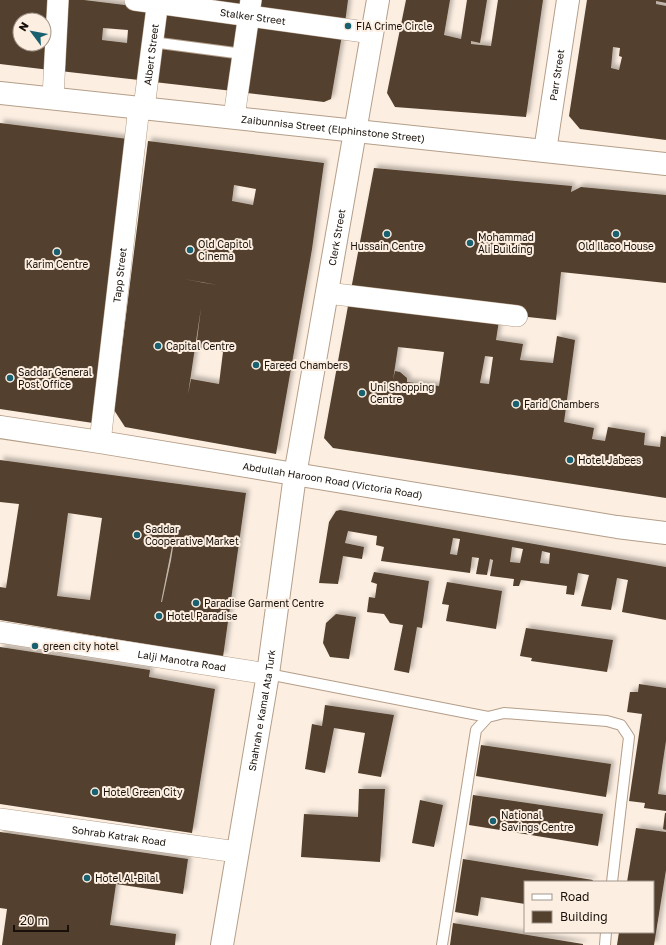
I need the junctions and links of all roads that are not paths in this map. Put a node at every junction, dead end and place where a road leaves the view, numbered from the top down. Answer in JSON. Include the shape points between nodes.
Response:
{"nodes":[{"id":1,"x":58,"y":0,"type":"edge"},
{"id":2,"x":135,"y":0,"type":"edge"},
{"id":3,"x":378,"y":0,"type":"edge"},
{"id":4,"x":568,"y":0,"type":"edge"},
{"id":5,"x":157,"y":1,"type":"edge"},
{"id":6,"x":250,"y":8,"type":"edge"},
{"id":7,"x":372,"y":33,"type":"junction"},
{"id":8,"x":152,"y":42,"type":"junction"},
{"id":9,"x":243,"y":54,"type":"junction"},
{"id":10,"x":0,"y":93,"type":"edge"},
{"id":11,"x":53,"y":98,"type":"junction"},
{"id":12,"x":142,"y":108,"type":"junction"},
{"id":13,"x":234,"y":117,"type":"junction"},
{"id":14,"x":355,"y":130,"type":"junction"},
{"id":15,"x":545,"y":151,"type":"junction"},
{"id":16,"x":666,"y":164,"type":"edge"},
{"id":17,"x":327,"y":294,"type":"junction"},
{"id":18,"x":518,"y":316,"type":"dead end"},
{"id":19,"x":0,"y":427,"type":"edge"},
{"id":20,"x":100,"y":442,"type":"junction"},
{"id":21,"x":295,"y":475,"type":"junction"},
{"id":22,"x":666,"y":533,"type":"edge"},
{"id":23,"x":0,"y":632,"type":"edge"},
{"id":24,"x":268,"y":674,"type":"junction"},
{"id":25,"x":488,"y":717,"type":"junction"},
{"id":26,"x":0,"y":818,"type":"edge"},
{"id":27,"x":237,"y":852,"type":"junction"},
{"id":28,"x":612,"y":881,"type":"edge"},
{"id":29,"x":606,"y":933,"type":"edge"},
{"id":30,"x":222,"y":945,"type":"edge"},
{"id":31,"x":442,"y":945,"type":"edge"},
{"id":32,"x":605,"y":945,"type":"edge"}],
"edges":[{"from":1,"to":11,"type":"street"},
{"from":2,"to":5,"type":"street","name":"Stalker Street"},
{"from":3,"to":7,"type":"main road","name":"Clerk Street"},
{"from":4,"to":15,"type":"main road","name":"Parr Street"},
{"from":5,"to":6,"type":"street","name":"Stalker Street"},
{"from":5,"to":8,"type":"street","name":"Albert Street"},
{"from":6,"to":7,"type":"street","name":"Stalker Street"},
{"from":6,"to":9,"type":"street"},
{"from":7,"to":14,"type":"main road","name":"Clerk Street"},
{"from":8,"to":9,"type":"lane"},
{"from":8,"to":12,"type":"street","name":"Albert Street"},
{"from":9,"to":13,"type":"street"},
{"from":10,"to":11,"type":"main road","name":"Zaibunnisa Street (Elphinstone Street)"},
{"from":11,"to":12,"type":"main road","name":"Zaibunnisa Street (Elphinstone Street)"},
{"from":12,"to":13,"type":"main road","name":"Zaibunnisa Street (Elphinstone Street)"},
{"from":12,"to":20,"type":"street","name":"Tapp Street"},
{"from":13,"to":14,"type":"main road","name":"Zaibunnisa Street (Elphinstone Street)"},
{"from":14,"to":15,"type":"main road","name":"Zaibunnisa Street (Elphinstone Street)"},
{"from":14,"to":17,"type":"main road","name":"Clerk Street"},
{"from":15,"to":16,"type":"main road","name":"Zaibunnisa Street (Elphinstone Street)"},
{"from":17,"to":18,"type":"street"},
{"from":17,"to":21,"type":"main road","name":"Clerk Street"},
{"from":19,"to":20,"type":"main road","name":"Abdullah Haroon Road (Victoria Road)"},
{"from":20,"to":21,"type":"main road","name":"Abdullah Haroon Road (Victoria Road)"},
{"from":21,"to":22,"type":"main road","name":"Abdullah Haroon Road (Victoria Road)"},
{"from":21,"to":24,"type":"main road","name":"Shahrah e Kamal Ata Turk"},
{"from":23,"to":24,"type":"street","name":"Lalji Manotra Road"},
{"from":24,"to":25,"type":"lane"},
{"from":24,"to":27,"type":"main road","name":"Shahrah e Kamal Ata Turk"},
{"from":25,"to":28,"type":"lane","via":[[504,713],[607,721],[620,726],[629,737]]},
{"from":25,"to":31,"type":"lane","via":[[476,730]]},
{"from":26,"to":27,"type":"street","name":"Sohrab Katrak Road"},
{"from":27,"to":30,"type":"main road","name":"Shahrah e Kamal Ata Turk"},
{"from":29,"to":32,"type":"lane"}]}
